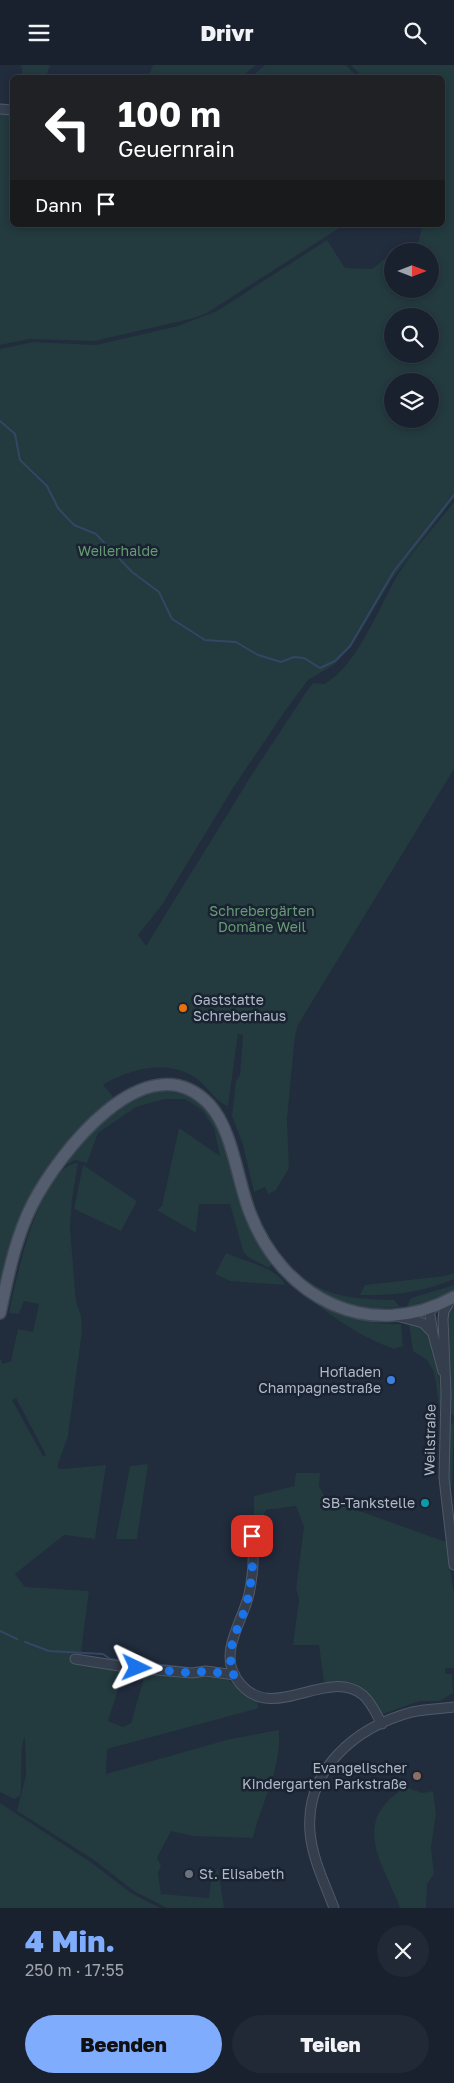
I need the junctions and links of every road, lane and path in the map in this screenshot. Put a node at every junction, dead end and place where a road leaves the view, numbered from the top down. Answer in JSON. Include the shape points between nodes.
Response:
{"nodes":[{"id":1,"x":453,"y":1297,"type":"edge"},
{"id":2,"x":429,"y":1308,"type":"junction"},
{"id":3,"x":0,"y":1313,"type":"edge"},
{"id":4,"x":416,"y":1317,"type":"junction"},
{"id":5,"x":443,"y":1330,"type":"junction"},
{"id":6,"x":432,"y":1333,"type":"junction"},
{"id":7,"x":445,"y":1376,"type":"junction"},
{"id":8,"x":251,"y":1534,"type":"dead end"},
{"id":9,"x":454,"y":1565,"type":"edge"},
{"id":10,"x":75,"y":1659,"type":"dead end"},
{"id":11,"x":235,"y":1675,"type":"junction"},
{"id":12,"x":454,"y":1707,"type":"edge"},
{"id":13,"x":382,"y":1724,"type":"junction"},
{"id":14,"x":334,"y":1908,"type":"edge"}],
"edges":[{"from":1,"to":2,"type":"main road","name":"Weilstraße"},
{"from":1,"to":5,"type":"street","name":"Weilstraße","via":[[444,1311]]},
{"from":2,"to":4,"type":"main road"},
{"from":2,"to":5,"type":"street"},
{"from":2,"to":6,"type":"street","name":"Weilstraße"},
{"from":3,"to":4,"type":"main road","via":[[18,1238],[53,1169],[77,1139],[116,1104],[143,1089],[166,1085],[194,1093],[218,1116],[254,1224],[286,1272],[307,1290],[338,1307],[361,1314]]},
{"from":4,"to":6,"type":"street"},
{"from":5,"to":7,"type":"street","name":"Weilstraße"},
{"from":6,"to":7,"type":"street","name":"Weilstraße"},
{"from":7,"to":9,"type":"street","name":"Weilstraße","via":[[444,1478]]},
{"from":8,"to":11,"type":"street","via":[[250,1587],[230,1650],[230,1663]]},
{"from":10,"to":11,"type":"street","via":[[132,1668]]},
{"from":11,"to":13,"type":"street","via":[[249,1691],[271,1699],[321,1689],[355,1691],[368,1700]]},
{"from":12,"to":13,"type":"street","via":[[412,1712]]},
{"from":13,"to":14,"type":"street","via":[[339,1751],[322,1776],[313,1800],[310,1821],[312,1843]]}]}
